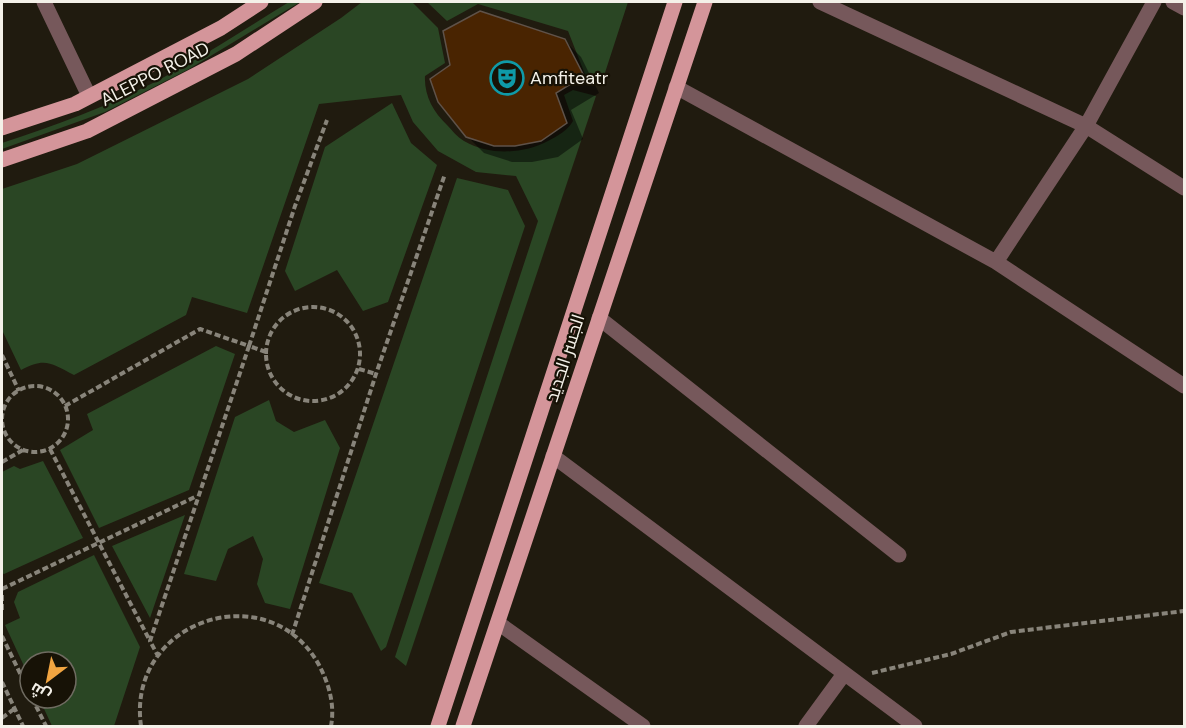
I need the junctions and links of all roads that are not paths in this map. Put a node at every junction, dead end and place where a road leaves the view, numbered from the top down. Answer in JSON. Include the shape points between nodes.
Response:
{"nodes":[{"id":1,"x":44,"y":2,"type":"edge"},
{"id":2,"x":261,"y":2,"type":"edge"},
{"id":3,"x":315,"y":2,"type":"edge"},
{"id":4,"x":675,"y":2,"type":"edge"},
{"id":5,"x":705,"y":2,"type":"edge"},
{"id":6,"x":820,"y":2,"type":"edge"},
{"id":7,"x":1154,"y":2,"type":"edge"},
{"id":8,"x":1173,"y":2,"type":"edge"},
{"id":9,"x":1185,"y":8,"type":"edge"},
{"id":10,"x":676,"y":87,"type":"junction"},
{"id":11,"x":89,"y":96,"type":"junction"},
{"id":12,"x":1086,"y":126,"type":"junction"},
{"id":13,"x":2,"y":128,"type":"edge"},
{"id":14,"x":2,"y":160,"type":"edge"},
{"id":15,"x":1185,"y":188,"type":"edge"},
{"id":16,"x":996,"y":262,"type":"junction"},
{"id":17,"x":599,"y":318,"type":"junction"},
{"id":18,"x":1185,"y":386,"type":"edge"},
{"id":19,"x":553,"y":456,"type":"junction"},
{"id":20,"x":899,"y":555,"type":"dead end"},
{"id":21,"x":498,"y":623,"type":"junction"},
{"id":22,"x":844,"y":674,"type":"junction"},
{"id":23,"x":438,"y":726,"type":"edge"},
{"id":24,"x":463,"y":726,"type":"edge"},
{"id":25,"x":643,"y":726,"type":"edge"},
{"id":26,"x":806,"y":726,"type":"edge"},
{"id":27,"x":915,"y":726,"type":"edge"}],
"edges":[{"from":1,"to":11,"type":"street"},
{"from":2,"to":11,"type":"main road","name":"ALEPPO ROAD","via":[[221,28]]},
{"from":3,"to":14,"type":"main road","name":"ALEPPO ROAD","via":[[236,54],[87,131]]},
{"from":4,"to":23,"type":"main road","name":"الجسر الجديد"},
{"from":5,"to":10,"type":"main road","name":"الجسر الجديد"},
{"from":6,"to":12,"type":"street"},
{"from":7,"to":12,"type":"street"},
{"from":8,"to":9,"type":"street"},
{"from":10,"to":16,"type":"street"},
{"from":10,"to":17,"type":"main road","name":"الجسر الجديد"},
{"from":11,"to":13,"type":"main road","name":"ALEPPO ROAD"},
{"from":12,"to":15,"type":"street"},
{"from":12,"to":16,"type":"street"},
{"from":16,"to":18,"type":"street"},
{"from":17,"to":19,"type":"main road","name":"الجسر الجديد"},
{"from":17,"to":20,"type":"street"},
{"from":19,"to":21,"type":"main road","name":"الجسر الجديد"},
{"from":19,"to":22,"type":"street"},
{"from":21,"to":24,"type":"main road","name":"الجسر الجديد"},
{"from":21,"to":25,"type":"street"},
{"from":22,"to":26,"type":"street"},
{"from":22,"to":27,"type":"street"}]}
